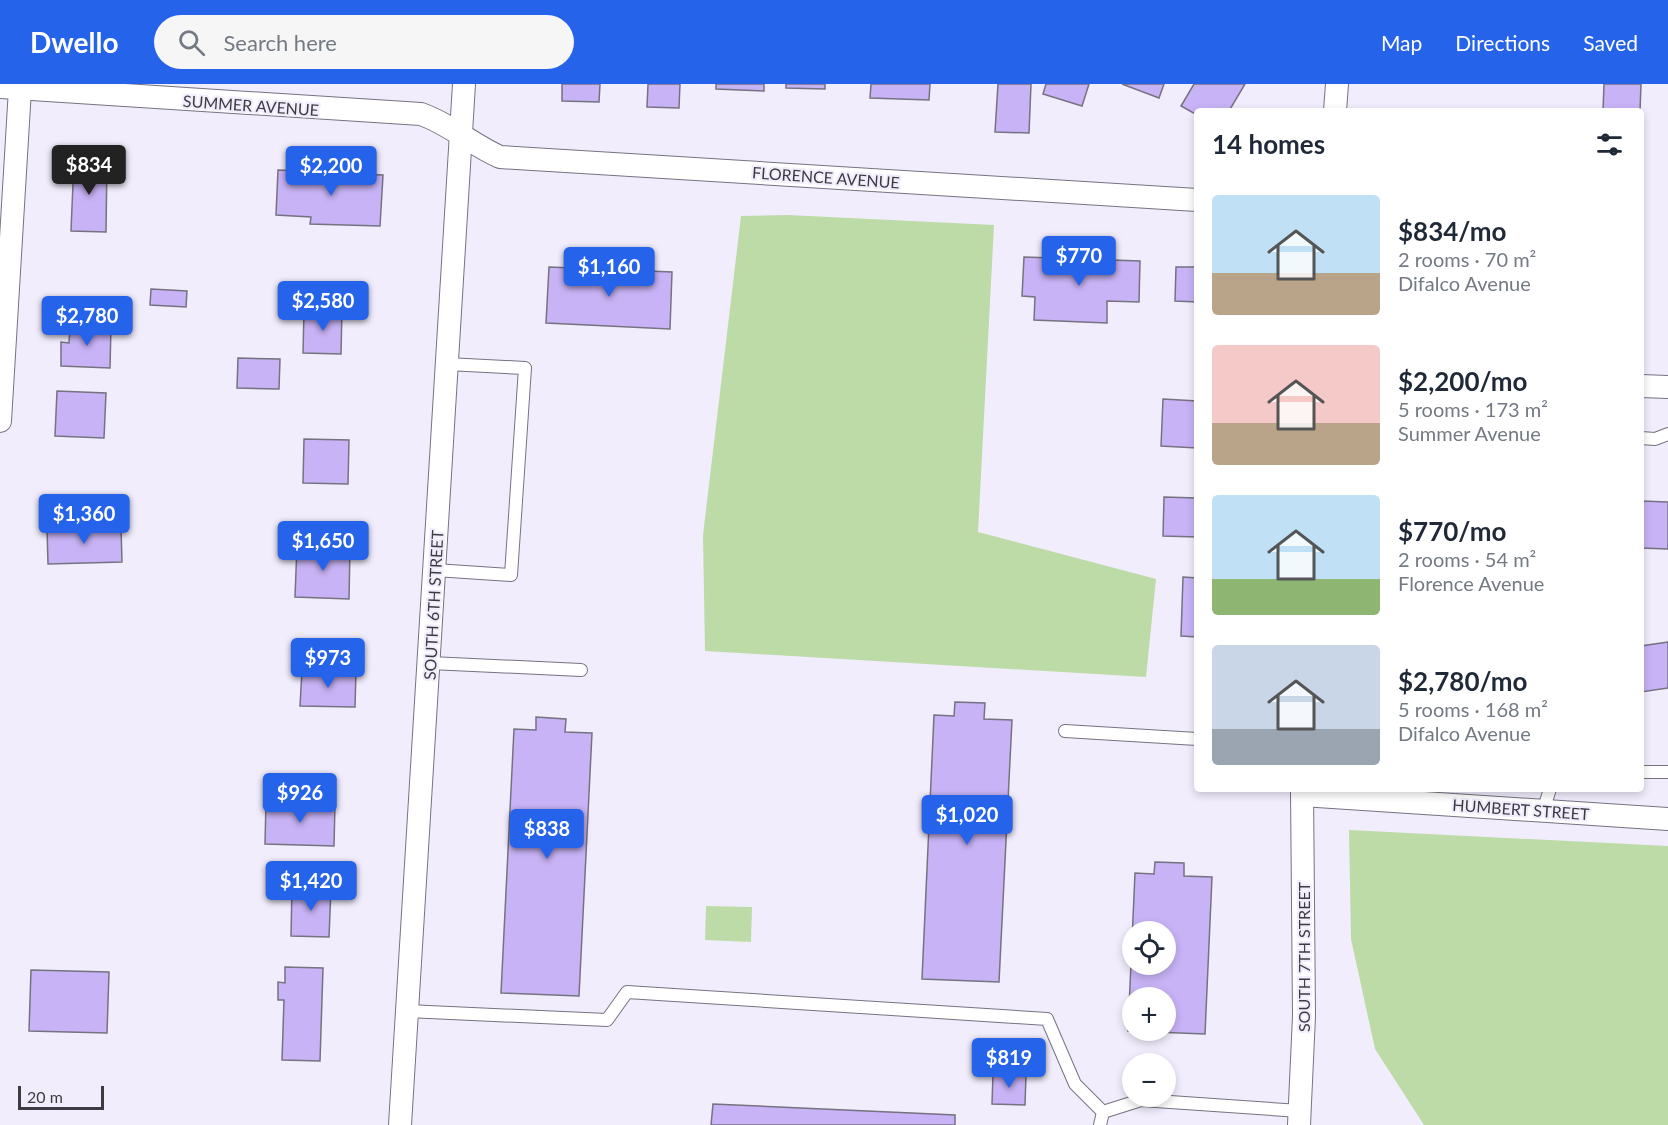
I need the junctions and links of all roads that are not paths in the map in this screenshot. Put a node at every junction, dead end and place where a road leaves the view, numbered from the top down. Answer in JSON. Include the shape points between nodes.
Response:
{"nodes":[{"id":1,"x":464,"y":84,"type":"edge"},
{"id":2,"x":1337,"y":84,"type":"edge"},
{"id":3,"x":10,"y":88,"type":"edge"},
{"id":4,"x":1335,"y":108,"type":"edge"},
{"id":5,"x":461,"y":134,"type":"junction"},
{"id":6,"x":1194,"y":200,"type":"edge"},
{"id":7,"x":447,"y":364,"type":"junction"},
{"id":8,"x":1644,"y":386,"type":"edge"},
{"id":9,"x":1668,"y":387,"type":"edge"},
{"id":10,"x":0,"y":421,"type":"edge"},
{"id":11,"x":1668,"y":434,"type":"edge"},
{"id":12,"x":1644,"y":438,"type":"edge"},
{"id":13,"x":435,"y":570,"type":"junction"},
{"id":14,"x":430,"y":663,"type":"junction"},
{"id":15,"x":581,"y":670,"type":"dead end"},
{"id":16,"x":1065,"y":730,"type":"dead end"},
{"id":17,"x":1194,"y":738,"type":"edge"},
{"id":18,"x":1644,"y":772,"type":"edge"},
{"id":19,"x":1668,"y":772,"type":"edge"},
{"id":20,"x":1302,"y":792,"type":"edge"},
{"id":21,"x":1549,"y":792,"type":"edge"},
{"id":22,"x":1543,"y":811,"type":"junction"},
{"id":23,"x":1668,"y":819,"type":"edge"},
{"id":24,"x":407,"y":1011,"type":"junction"},
{"id":25,"x":1103,"y":1112,"type":"junction"},
{"id":26,"x":1299,"y":1118,"type":"edge"},
{"id":27,"x":400,"y":1125,"type":"edge"},
{"id":28,"x":1101,"y":1125,"type":"edge"}],
"edges":[{"from":1,"to":5,"type":"street","name":"SOUTH 6TH STREET"},
{"from":2,"to":4,"type":"street"},
{"from":3,"to":5,"type":"street","name":"SUMMER AVENUE","via":[[421,114]]},
{"from":3,"to":10,"type":"street"},
{"from":5,"to":6,"type":"street","name":"FLORENCE AVENUE","via":[[500,157]]},
{"from":5,"to":7,"type":"street","name":"SOUTH 6TH STREET"},
{"from":7,"to":13,"type":"street","name":"SOUTH 6TH STREET"},
{"from":7,"to":13,"type":"lane","via":[[525,368],[511,575]]},
{"from":8,"to":9,"type":"street"},
{"from":11,"to":12,"type":"lane"},
{"from":13,"to":14,"type":"street","name":"SOUTH 6TH STREET"},
{"from":14,"to":15,"type":"lane"},
{"from":14,"to":24,"type":"street","name":"SOUTH 6TH STREET"},
{"from":16,"to":17,"type":"lane"},
{"from":18,"to":19,"type":"lane"},
{"from":20,"to":22,"type":"street","name":"HUMBERT STREET"},
{"from":20,"to":26,"type":"street","name":"SOUTH 7TH STREET","via":[[1304,1016]]},
{"from":21,"to":22,"type":"lane"},
{"from":22,"to":23,"type":"street","name":"HUMBERT STREET"},
{"from":24,"to":25,"type":"lane","via":[[607,1020],[627,992],[1047,1018],[1075,1084]]},
{"from":24,"to":27,"type":"street","name":"SOUTH 6TH STREET"},
{"from":25,"to":26,"type":"lane","via":[[1141,1100]]},
{"from":25,"to":28,"type":"lane"}]}
